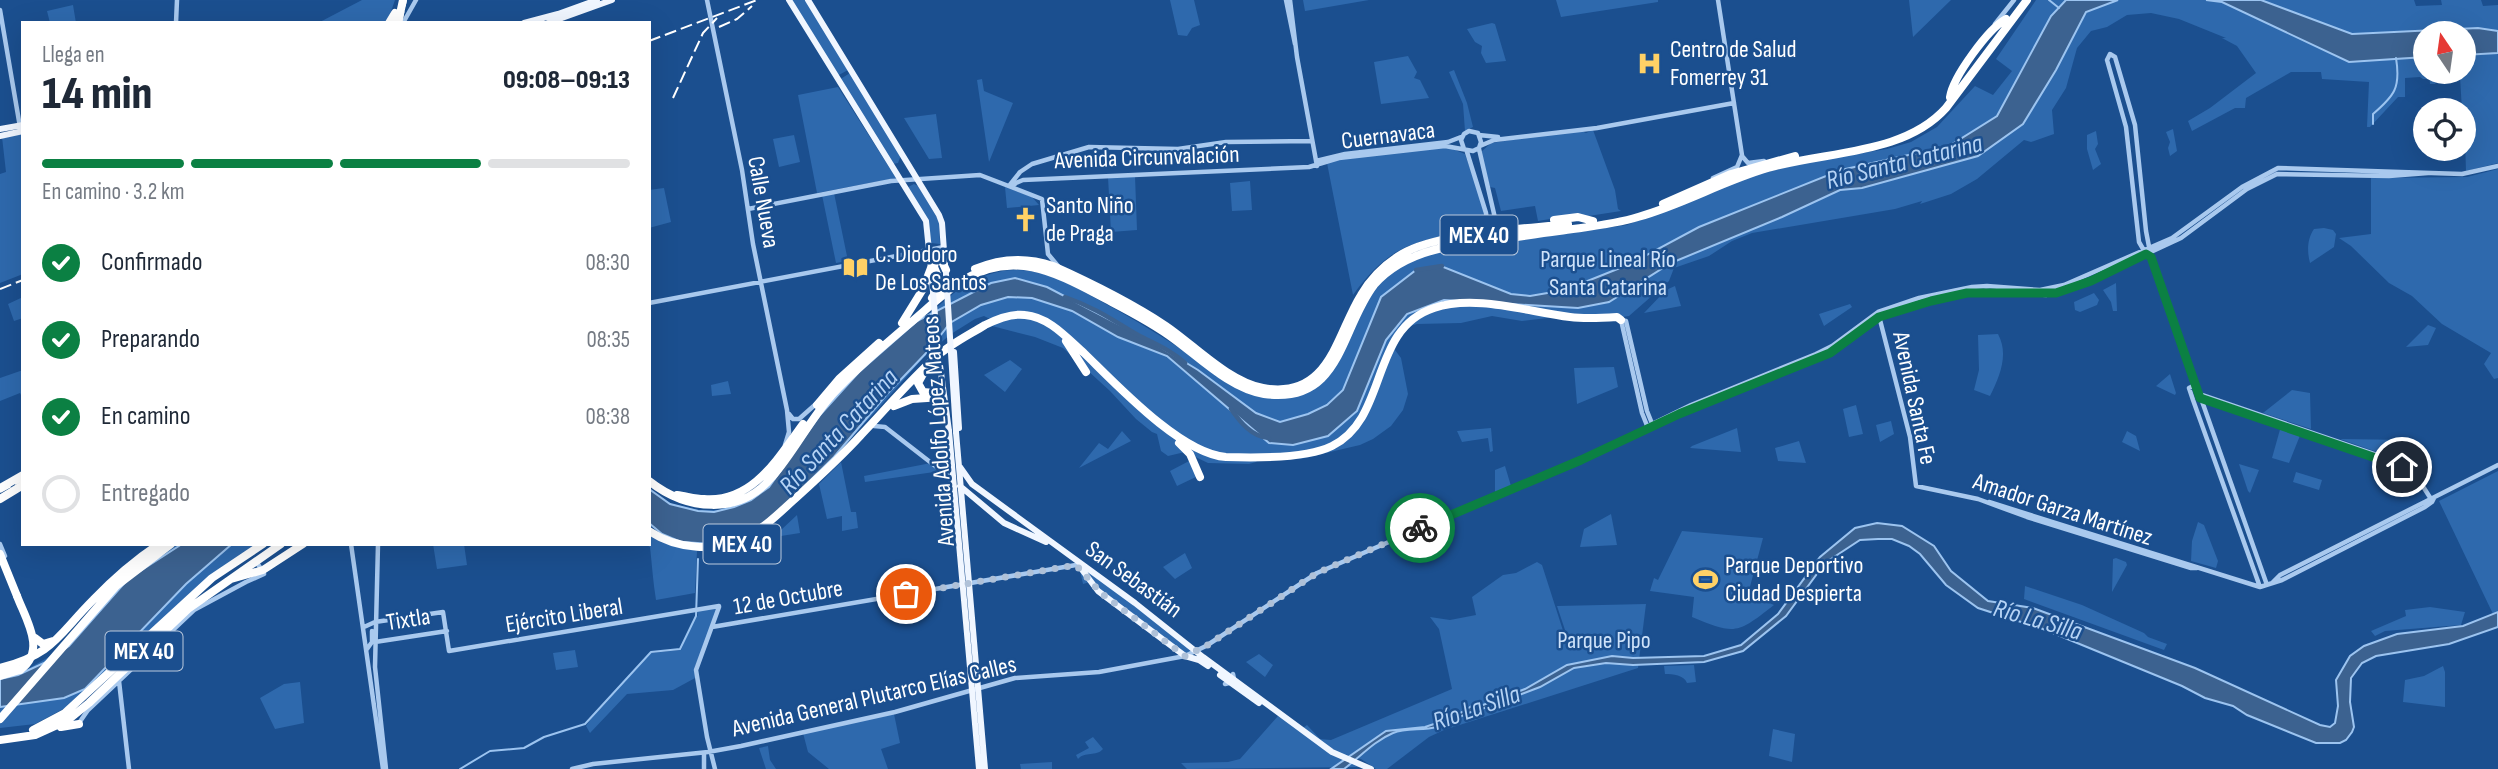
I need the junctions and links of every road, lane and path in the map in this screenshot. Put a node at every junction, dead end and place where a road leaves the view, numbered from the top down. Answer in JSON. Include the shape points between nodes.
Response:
{"nodes":[{"id":1,"x":177,"y":0,"type":"edge"},
{"id":2,"x":416,"y":0,"type":"edge"},
{"id":3,"x":597,"y":0,"type":"edge"},
{"id":4,"x":611,"y":0,"type":"edge"},
{"id":5,"x":707,"y":0,"type":"edge"},
{"id":6,"x":789,"y":0,"type":"edge"},
{"id":7,"x":808,"y":0,"type":"edge"},
{"id":8,"x":1288,"y":0,"type":"edge"},
{"id":9,"x":1717,"y":0,"type":"edge"},
{"id":10,"x":2014,"y":0,"type":"edge"},
{"id":11,"x":2021,"y":0,"type":"edge"},
{"id":12,"x":2027,"y":0,"type":"edge"},
{"id":13,"x":0,"y":10,"type":"edge"},
{"id":14,"x":2006,"y":19,"type":"junction"},
{"id":15,"x":176,"y":21,"type":"edge"},
{"id":16,"x":404,"y":21,"type":"edge"},
{"id":17,"x":532,"y":21,"type":"edge"},
{"id":18,"x":553,"y":21,"type":"edge"},
{"id":19,"x":1982,"y":45,"type":"junction"},
{"id":20,"x":850,"y":70,"type":"junction"},
{"id":21,"x":837,"y":79,"type":"junction"},
{"id":22,"x":1950,"y":97,"type":"junction"},
{"id":23,"x":1734,"y":103,"type":"junction"},
{"id":24,"x":1600,"y":126,"type":"junction"},
{"id":25,"x":19,"y":127,"type":"edge"},
{"id":26,"x":0,"y":129,"type":"edge"},
{"id":27,"x":1479,"y":135,"type":"junction"},
{"id":28,"x":0,"y":136,"type":"edge"},
{"id":29,"x":1462,"y":136,"type":"junction"},
{"id":30,"x":1312,"y":141,"type":"junction"},
{"id":31,"x":1479,"y":147,"type":"junction"},
{"id":32,"x":1465,"y":150,"type":"junction"},
{"id":33,"x":1742,"y":155,"type":"junction"},
{"id":34,"x":903,"y":157,"type":"junction"},
{"id":35,"x":1771,"y":161,"type":"junction"},
{"id":36,"x":1316,"y":163,"type":"junction"},
{"id":37,"x":890,"y":166,"type":"junction"},
{"id":38,"x":2498,"y":166,"type":"edge"},
{"id":39,"x":2389,"y":171,"type":"junction"},
{"id":40,"x":1020,"y":172,"type":"junction"},
{"id":41,"x":2428,"y":173,"type":"junction"},
{"id":42,"x":2377,"y":176,"type":"junction"},
{"id":43,"x":899,"y":180,"type":"junction"},
{"id":44,"x":918,"y":180,"type":"junction"},
{"id":45,"x":1023,"y":180,"type":"junction"},
{"id":46,"x":1010,"y":186,"type":"junction"},
{"id":47,"x":1486,"y":186,"type":"junction"},
{"id":48,"x":1700,"y":186,"type":"junction"},
{"id":49,"x":1479,"y":188,"type":"junction"},
{"id":50,"x":1034,"y":195,"type":"junction"},
{"id":51,"x":2224,"y":203,"type":"junction"},
{"id":52,"x":1043,"y":206,"type":"junction"},
{"id":53,"x":748,"y":209,"type":"junction"},
{"id":54,"x":1493,"y":212,"type":"junction"},
{"id":55,"x":1486,"y":213,"type":"junction"},
{"id":56,"x":1593,"y":221,"type":"junction"},
{"id":57,"x":1503,"y":227,"type":"junction"},
{"id":58,"x":1483,"y":230,"type":"junction"},
{"id":59,"x":2147,"y":239,"type":"junction"},
{"id":60,"x":2139,"y":242,"type":"junction"},
{"id":61,"x":2158,"y":244,"type":"junction"},
{"id":62,"x":945,"y":247,"type":"junction"},
{"id":63,"x":929,"y":248,"type":"junction"},
{"id":64,"x":2149,"y":252,"type":"junction"},
{"id":65,"x":1048,"y":254,"type":"junction"},
{"id":66,"x":2135,"y":254,"type":"junction"},
{"id":67,"x":945,"y":256,"type":"junction"},
{"id":68,"x":1396,"y":258,"type":"junction"},
{"id":69,"x":1035,"y":261,"type":"junction"},
{"id":70,"x":930,"y":263,"type":"junction"},
{"id":71,"x":2099,"y":270,"type":"junction"},
{"id":72,"x":1056,"y":271,"type":"junction"},
{"id":73,"x":946,"y":272,"type":"junction"},
{"id":74,"x":762,"y":281,"type":"junction"},
{"id":75,"x":2087,"y":282,"type":"junction"},
{"id":76,"x":1972,"y":287,"type":"junction"},
{"id":77,"x":1967,"y":293,"type":"junction"},
{"id":78,"x":932,"y":298,"type":"junction"},
{"id":79,"x":651,"y":304,"type":"edge"},
{"id":80,"x":1903,"y":306,"type":"junction"},
{"id":81,"x":949,"y":308,"type":"junction"},
{"id":82,"x":1879,"y":315,"type":"junction"},
{"id":83,"x":1033,"y":316,"type":"junction"},
{"id":84,"x":1624,"y":321,"type":"joint"},
{"id":85,"x":902,"y":323,"type":"junction"},
{"id":86,"x":995,"y":327,"type":"dead end"},
{"id":87,"x":1061,"y":332,"type":"junction"},
{"id":88,"x":951,"y":346,"type":"junction"},
{"id":89,"x":937,"y":359,"type":"dead end"},
{"id":90,"x":928,"y":365,"type":"junction"},
{"id":91,"x":1086,"y":372,"type":"dead end"},
{"id":92,"x":2195,"y":385,"type":"junction"},
{"id":93,"x":940,"y":386,"type":"junction"},
{"id":94,"x":958,"y":393,"type":"junction"},
{"id":95,"x":2199,"y":396,"type":"junction"},
{"id":96,"x":942,"y":397,"type":"junction"},
{"id":97,"x":819,"y":402,"type":"junction"},
{"id":98,"x":787,"y":410,"type":"junction"},
{"id":99,"x":1156,"y":418,"type":"junction"},
{"id":100,"x":874,"y":426,"type":"junction"},
{"id":101,"x":1649,"y":427,"type":"junction"},
{"id":102,"x":953,"y":431,"type":"junction"},
{"id":103,"x":848,"y":448,"type":"junction"},
{"id":104,"x":785,"y":449,"type":"junction"},
{"id":105,"x":956,"y":460,"type":"junction"},
{"id":106,"x":2498,"y":466,"type":"edge"},
{"id":107,"x":937,"y":473,"type":"dead end"},
{"id":108,"x":651,"y":476,"type":"edge"},
{"id":109,"x":1200,"y":477,"type":"dead end"},
{"id":110,"x":21,"y":479,"type":"edge"},
{"id":111,"x":953,"y":480,"type":"junction"},
{"id":112,"x":651,"y":482,"type":"edge"},
{"id":113,"x":2232,"y":485,"type":"junction"},
{"id":114,"x":21,"y":486,"type":"edge"},
{"id":115,"x":960,"y":486,"type":"junction"},
{"id":116,"x":1916,"y":486,"type":"joint"},
{"id":117,"x":2224,"y":488,"type":"junction"},
{"id":118,"x":971,"y":495,"type":"junction"},
{"id":119,"x":0,"y":496,"type":"edge"},
{"id":120,"x":962,"y":499,"type":"junction"},
{"id":121,"x":2433,"y":500,"type":"junction"},
{"id":122,"x":1989,"y":502,"type":"junction"},
{"id":123,"x":1000,"y":505,"type":"junction"},
{"id":124,"x":993,"y":513,"type":"junction"},
{"id":125,"x":651,"y":534,"type":"edge"},
{"id":126,"x":2348,"y":543,"type":"junction"},
{"id":127,"x":0,"y":544,"type":"edge"},
{"id":128,"x":156,"y":546,"type":"edge"},
{"id":129,"x":168,"y":546,"type":"edge"},
{"id":130,"x":298,"y":546,"type":"edge"},
{"id":131,"x":299,"y":546,"type":"edge"},
{"id":132,"x":352,"y":546,"type":"edge"},
{"id":133,"x":378,"y":546,"type":"edge"},
{"id":134,"x":265,"y":548,"type":"edge"},
{"id":135,"x":0,"y":554,"type":"edge"},
{"id":136,"x":256,"y":560,"type":"junction"},
{"id":137,"x":0,"y":561,"type":"edge"},
{"id":138,"x":1076,"y":565,"type":"junction"},
{"id":139,"x":2197,"y":568,"type":"junction"},
{"id":140,"x":264,"y":572,"type":"junction"},
{"id":141,"x":8,"y":577,"type":"junction"},
{"id":142,"x":228,"y":580,"type":"junction"},
{"id":143,"x":966,"y":584,"type":"junction"},
{"id":144,"x":2267,"y":585,"type":"junction"},
{"id":145,"x":2260,"y":587,"type":"junction"},
{"id":146,"x":375,"y":622,"type":"junction"},
{"id":147,"x":364,"y":627,"type":"junction"},
{"id":148,"x":712,"y":627,"type":"junction"},
{"id":149,"x":1170,"y":629,"type":"junction"},
{"id":150,"x":447,"y":631,"type":"junction"},
{"id":151,"x":66,"y":637,"type":"junction"},
{"id":152,"x":1163,"y":638,"type":"junction"},
{"id":153,"x":33,"y":639,"type":"junction"},
{"id":154,"x":376,"y":642,"type":"junction"},
{"id":155,"x":367,"y":649,"type":"junction"},
{"id":156,"x":1197,"y":651,"type":"junction"},
{"id":157,"x":1185,"y":656,"type":"junction"},
{"id":158,"x":2,"y":668,"type":"edge"},
{"id":159,"x":0,"y":676,"type":"edge"},
{"id":160,"x":1231,"y":680,"type":"junction"},
{"id":161,"x":118,"y":681,"type":"junction"},
{"id":162,"x":103,"y":690,"type":"junction"},
{"id":163,"x":975,"y":690,"type":"junction"},
{"id":164,"x":80,"y":700,"type":"junction"},
{"id":165,"x":0,"y":719,"type":"edge"},
{"id":166,"x":79,"y":724,"type":"joint"},
{"id":167,"x":382,"y":724,"type":"junction"},
{"id":168,"x":375,"y":726,"type":"junction"},
{"id":169,"x":47,"y":730,"type":"junction"},
{"id":170,"x":0,"y":738,"type":"edge"},
{"id":171,"x":382,"y":745,"type":"junction"},
{"id":172,"x":704,"y":752,"type":"junction"},
{"id":173,"x":710,"y":752,"type":"junction"},
{"id":174,"x":1361,"y":766,"type":"edge"},
{"id":175,"x":129,"y":769,"type":"edge"},
{"id":176,"x":386,"y":769,"type":"edge"},
{"id":177,"x":572,"y":769,"type":"edge"},
{"id":178,"x":705,"y":769,"type":"edge"},
{"id":179,"x":715,"y":769,"type":"edge"},
{"id":180,"x":979,"y":769,"type":"edge"},
{"id":181,"x":985,"y":769,"type":"edge"},
{"id":182,"x":1371,"y":769,"type":"edge"}],
"edges":[{"from":1,"to":15,"type":"street"},
{"from":2,"to":16,"type":"street"},
{"from":3,"to":17,"type":"main road"},
{"from":4,"to":18,"type":"main road"},
{"from":5,"to":53,"type":"street","name":"Calle Nueva"},
{"from":6,"to":21,"type":"main road","name":"Avenida Adolfo López Mateos"},
{"from":7,"to":20,"type":"main road","name":"Avenida Adolfo López Mateos"},
{"from":8,"to":30,"type":"street"},
{"from":9,"to":23,"type":"street"},
{"from":10,"to":19,"type":"street"},
{"from":11,"to":14,"type":"highway","number":"MEX 40"},
{"from":12,"to":72,"type":"highway","number":"MEX 40","via":[[1946,108],[1916,132],[1892,142],[1769,167],[1626,220],[1420,254],[1394,267],[1374,286],[1332,368],[1296,391],[1274,394],[1249,389],[1150,323]]},
{"from":13,"to":25,"type":"street"},
{"from":14,"to":19,"type":"highway"},
{"from":14,"to":22,"type":"highway","number":"MEX 40"},
{"from":19,"to":22,"type":"highway","via":[[1956,80]]},
{"from":20,"to":21,"type":"main road"},
{"from":20,"to":34,"type":"main road","name":"Avenida Adolfo López Mateos"},
{"from":21,"to":37,"type":"main road","name":"Avenida Adolfo López Mateos"},
{"from":22,"to":35,"type":"highway","number":"MEX 40","via":[[1930,119],[1901,135]]},
{"from":23,"to":24,"type":"street"},
{"from":23,"to":33,"type":"street"},
{"from":24,"to":27,"type":"street"},
{"from":24,"to":31,"type":"street","via":[[1494,140]]},
{"from":25,"to":26,"type":"main road"},
{"from":25,"to":28,"type":"main road"},
{"from":27,"to":29,"type":"street","via":[[1469,131]]},
{"from":27,"to":31,"type":"street"},
{"from":29,"to":32,"type":"street"},
{"from":29,"to":36,"type":"street","name":"Cuernavaca","via":[[1448,142],[1345,154]]},
{"from":30,"to":36,"type":"street"},
{"from":30,"to":40,"type":"street","via":[[1226,142],[1178,149],[1089,147],[1038,161]]},
{"from":31,"to":32,"type":"street"},
{"from":31,"to":47,"type":"street"},
{"from":32,"to":36,"type":"street","name":"Cuernavaca","via":[[1452,146]]},
{"from":32,"to":49,"type":"street"},
{"from":33,"to":35,"type":"street","via":[[1749,163]]},
{"from":33,"to":48,"type":"street","via":[[1737,167]]},
{"from":34,"to":37,"type":"main road","via":[[900,164]]},
{"from":34,"to":44,"type":"main road","name":"Avenida Adolfo López Mateos"},
{"from":35,"to":48,"type":"highway","number":"MEX 40"},
{"from":36,"to":45,"type":"street","name":"Avenida Circunvalación"},
{"from":37,"to":43,"type":"main road","name":"Avenida Adolfo López Mateos"},
{"from":38,"to":41,"type":"street","via":[[2465,174]]},
{"from":39,"to":41,"type":"street"},
{"from":39,"to":42,"type":"street","via":[[2389,175]]},
{"from":39,"to":51,"type":"street","via":[[2281,167],[2255,178]]},
{"from":40,"to":45,"type":"street"},
{"from":40,"to":46,"type":"street"},
{"from":41,"to":42,"type":"street"},
{"from":42,"to":51,"type":"street","via":[[2280,173]]},
{"from":43,"to":44,"type":"street"},
{"from":43,"to":53,"type":"street"},
{"from":43,"to":63,"type":"main road","name":"Avenida Adolfo López Mateos","via":[[926,221]]},
{"from":44,"to":46,"type":"street","via":[[981,176]]},
{"from":44,"to":62,"type":"main road","name":"Avenida Adolfo López Mateos","via":[[941,220]]},
{"from":45,"to":46,"type":"street","name":"Avenida Circunvalación"},
{"from":46,"to":50,"type":"street","name":"Avenida Circunvalación"},
{"from":47,"to":49,"type":"street"},
{"from":47,"to":54,"type":"street"},
{"from":48,"to":56,"type":"highway","number":"MEX 40","via":[[1651,208]]},
{"from":49,"to":55,"type":"street"},
{"from":50,"to":52,"type":"street"},
{"from":50,"to":52,"type":"street","name":"Avenida Circunvalación","via":[[1042,198]]},
{"from":51,"to":61,"type":"street"},
{"from":51,"to":64,"type":"street","via":[[2180,238]]},
{"from":52,"to":65,"type":"street"},
{"from":53,"to":74,"type":"street","name":"Calle Nueva"},
{"from":54,"to":55,"type":"street"},
{"from":54,"to":57,"type":"street"},
{"from":55,"to":58,"type":"street"},
{"from":56,"to":57,"type":"highway","via":[[1574,217]]},
{"from":56,"to":68,"type":"highway","number":"MEX 40","via":[[1428,243]]},
{"from":57,"to":58,"type":"highway"},
{"from":58,"to":68,"type":"highway","via":[[1421,240]]},
{"from":59,"to":60,"type":"street","via":[[2133,115],[2115,57],[2110,54],[2106,60],[2126,127]]},
{"from":59,"to":61,"type":"street"},
{"from":59,"to":64,"type":"street"},
{"from":60,"to":64,"type":"street"},
{"from":60,"to":66,"type":"street"},
{"from":61,"to":64,"type":"street"},
{"from":62,"to":63,"type":"street"},
{"from":62,"to":67,"type":"main road","name":"Avenida Adolfo López Mateos"},
{"from":63,"to":70,"type":"main road","name":"Avenida Adolfo López Mateos"},
{"from":63,"to":74,"type":"street"},
{"from":64,"to":66,"type":"street"},
{"from":64,"to":75,"type":"street"},
{"from":64,"to":92,"type":"street"},
{"from":65,"to":69,"type":"street"},
{"from":65,"to":72,"type":"street"},
{"from":66,"to":71,"type":"street"},
{"from":67,"to":70,"type":"main road","via":[[937,253]]},
{"from":67,"to":73,"type":"main road","name":"Avenida Adolfo López Mateos"},
{"from":68,"to":72,"type":"highway","number":"MEX 40","via":[[1362,294],[1326,366],[1305,382],[1280,389],[1263,388],[1236,377],[1163,324]]},
{"from":69,"to":72,"type":"highway","number":"MEX 40"},
{"from":69,"to":78,"type":"highway","number":"MEX 40","via":[[1004,260],[977,268]]},
{"from":70,"to":85,"type":"highway","via":[[923,289]]},
{"from":70,"to":102,"type":"main road","name":"Avenida Adolfo López Mateos","bridge":true,"via":[[938,351]]},
{"from":71,"to":75,"type":"street"},
{"from":71,"to":76,"type":"street","via":[[2051,289]]},
{"from":72,"to":81,"type":"highway","via":[[1002,271],[977,277],[957,289]]},
{"from":72,"to":112,"type":"highway","number":"MEX 40","via":[[999,267],[956,285],[851,375],[816,414],[772,478],[747,497],[702,505],[675,498]]},
{"from":73,"to":78,"type":"highway","via":[[942,258],[936,257],[934,267],[941,284]]},
{"from":73,"to":81,"type":"main road","name":"Avenida Adolfo López Mateos","bridge":true},
{"from":74,"to":79,"type":"street"},
{"from":74,"to":98,"type":"street","name":"Calle Nueva"},
{"from":75,"to":77,"type":"street","via":[[2046,295]]},
{"from":76,"to":77,"type":"street"},
{"from":76,"to":80,"type":"street"},
{"from":77,"to":80,"type":"street"},
{"from":78,"to":85,"type":"highway","number":"MEX 40"},
{"from":80,"to":82,"type":"street"},
{"from":81,"to":88,"type":"main road","name":"Avenida Adolfo López Mateos","bridge":true},
{"from":82,"to":101,"type":"street","via":[[1828,349],[1677,410]]},
{"from":82,"to":116,"type":"street","name":"Avenida Santa Fe","via":[[1909,437]]},
{"from":83,"to":86,"type":"highway"},
{"from":83,"to":87,"type":"highway"},
{"from":83,"to":90,"type":"highway","number":"MEX 40","via":[[1005,317],[985,326]]},
{"from":84,"to":99,"type":"highway","via":[[1493,305],[1445,305],[1427,310],[1396,335],[1363,416],[1336,443],[1319,450],[1217,456],[1191,445]]},
{"from":84,"to":101,"type":"street"},
{"from":85,"to":97,"type":"highway","number":"MEX 40"},
{"from":87,"to":91,"type":"highway"},
{"from":87,"to":99,"type":"highway"},
{"from":88,"to":94,"type":"main road"},
{"from":88,"to":96,"type":"main road","via":[[952,389]]},
{"from":88,"to":102,"type":"main road","name":"Avenida Adolfo López Mateos","bridge":true},
{"from":89,"to":93,"type":"main road"},
{"from":90,"to":93,"type":"highway","via":[[919,380],[920,389],[930,394]]},
{"from":90,"to":103,"type":"highway","number":"MEX 40"},
{"from":92,"to":95,"type":"street"},
{"from":92,"to":117,"type":"street","via":[[2189,388]]},
{"from":93,"to":96,"type":"main road"},
{"from":94,"to":96,"type":"main road"},
{"from":94,"to":105,"type":"main road"},
{"from":95,"to":113,"type":"street"},
{"from":95,"to":121,"type":"street","via":[[2414,471]]},
{"from":96,"to":100,"type":"highway","via":[[899,402]]},
{"from":96,"to":105,"type":"main road"},
{"from":97,"to":98,"type":"street","via":[[798,420]]},
{"from":97,"to":104,"type":"highway","number":"MEX 40"},
{"from":98,"to":104,"type":"street","name":"Calle Nueva"},
{"from":99,"to":109,"type":"highway","via":[[1190,454]]},
{"from":100,"to":103,"type":"highway"},
{"from":100,"to":111,"type":"street","via":[[885,427]]},
{"from":101,"to":156,"type":"street","name":"Avenida General Plutarco Elías Calles","via":[[1327,568]]},
{"from":102,"to":105,"type":"main road","name":"Avenida Adolfo López Mateos"},
{"from":103,"to":125,"type":"highway","number":"MEX 40","via":[[777,521],[739,545],[694,551],[674,547]]},
{"from":104,"to":108,"type":"highway","number":"MEX 40","via":[[757,482],[723,498],[678,495]]},
{"from":105,"to":111,"type":"main road","name":"Avenida Adolfo López Mateos"},
{"from":105,"to":115,"type":"main road","name":"Avenida Adolfo López Mateos"},
{"from":105,"to":123,"type":"main road","name":"San Sebastián","via":[[967,479]]},
{"from":106,"to":121,"type":"street"},
{"from":107,"to":111,"type":"street"},
{"from":110,"to":119,"type":"highway"},
{"from":111,"to":115,"type":"street","name":"San Sebastián"},
{"from":111,"to":143,"type":"main road","name":"Avenida Adolfo López Mateos"},
{"from":113,"to":117,"type":"street"},
{"from":113,"to":144,"type":"street"},
{"from":114,"to":119,"type":"highway"},
{"from":115,"to":118,"type":"main road","name":"San Sebastián"},
{"from":115,"to":120,"type":"main road","name":"Avenida Adolfo López Mateos"},
{"from":116,"to":122,"type":"street","name":"Amador Garza Martínez"},
{"from":117,"to":145,"type":"street"},
{"from":118,"to":120,"type":"main road"},
{"from":118,"to":124,"type":"main road","name":"San Sebastián"},
{"from":120,"to":143,"type":"main road","name":"Avenida Adolfo López Mateos"},
{"from":121,"to":126,"type":"street"},
{"from":121,"to":126,"type":"street"},
{"from":122,"to":139,"type":"street","name":"Amador Garza Martínez"},
{"from":122,"to":139,"type":"street","name":"Amador Garza Martínez"},
{"from":123,"to":124,"type":"street"},
{"from":123,"to":149,"type":"main road","name":"San Sebastián"},
{"from":124,"to":138,"type":"main road","name":"San Sebastián"},
{"from":126,"to":144,"type":"street"},
{"from":127,"to":153,"type":"street"},
{"from":128,"to":151,"type":"highway","number":"MEX 40","via":[[109,584]]},
{"from":129,"to":151,"type":"highway","via":[[116,586]]},
{"from":130,"to":134,"type":"highway","via":[[276,558]]},
{"from":131,"to":140,"type":"highway"},
{"from":132,"to":147,"type":"street"},
{"from":133,"to":146,"type":"street"},
{"from":134,"to":136,"type":"highway","number":"MEX 40"},
{"from":134,"to":164,"type":"highway","number":"MEX 40","via":[[212,578]]},
{"from":135,"to":141,"type":"highway"},
{"from":136,"to":140,"type":"street"},
{"from":136,"to":142,"type":"highway","number":"MEX 40"},
{"from":137,"to":141,"type":"street"},
{"from":138,"to":143,"type":"street","name":"12 de Octubre"},
{"from":138,"to":152,"type":"main road","name":"San Sebastián","via":[[1101,593]]},
{"from":139,"to":145,"type":"street","name":"Amador Garza Martínez"},
{"from":140,"to":142,"type":"highway"},
{"from":140,"to":161,"type":"street","via":[[194,610]]},
{"from":141,"to":153,"type":"street"},
{"from":141,"to":159,"type":"highway","bridge":true,"via":[[34,639],[34,651],[23,668]]},
{"from":142,"to":162,"type":"highway","number":"MEX 40","via":[[183,613]]},
{"from":143,"to":148,"type":"street","name":"12 de Octubre"},
{"from":143,"to":163,"type":"main road","name":"Avenida Adolfo López Mateos"},
{"from":144,"to":145,"type":"street"},
{"from":146,"to":147,"type":"street"},
{"from":146,"to":150,"type":"street","via":[[443,612]]},
{"from":146,"to":154,"type":"street"},
{"from":146,"to":155,"type":"street"},
{"from":147,"to":155,"type":"street"},
{"from":148,"to":150,"type":"street","name":"Ejército Liberal","via":[[719,606],[449,651]]},
{"from":148,"to":173,"type":"street","via":[[696,670]]},
{"from":149,"to":152,"type":"street"},
{"from":149,"to":156,"type":"main road","name":"San Sebastián"},
{"from":150,"to":154,"type":"street","name":"Tixtla"},
{"from":151,"to":153,"type":"highway","via":[[46,644]]},
{"from":151,"to":158,"type":"highway","number":"MEX 40"},
{"from":151,"to":165,"type":"highway"},
{"from":152,"to":157,"type":"main road","name":"San Sebastián"},
{"from":153,"to":158,"type":"highway","via":[[26,654]]},
{"from":154,"to":167,"type":"street"},
{"from":155,"to":168,"type":"street"},
{"from":156,"to":157,"type":"street","name":"Avenida General Plutarco Elías Calles"},
{"from":156,"to":160,"type":"main road","name":"San Sebastián"},
{"from":157,"to":160,"type":"main road","name":"San Sebastián"},
{"from":157,"to":163,"type":"street","name":"Avenida General Plutarco Elías Calles","via":[[1099,672],[1017,677]]},
{"from":160,"to":174,"type":"main road","name":"San Sebastián","via":[[1334,756]]},
{"from":161,"to":166,"type":"street"},
{"from":161,"to":175,"type":"street"},
{"from":162,"to":164,"type":"highway"},
{"from":162,"to":169,"type":"highway","number":"MEX 40","via":[[68,720]]},
{"from":163,"to":173,"type":"street","name":"Avenida General Plutarco Elías Calles"},
{"from":163,"to":180,"type":"main road","name":"Avenida Adolfo López Mateos"},
{"from":163,"to":181,"type":"main road","name":"Avenida Adolfo López Mateos"},
{"from":164,"to":170,"type":"highway","number":"MEX 40","via":[[52,722]]},
{"from":166,"to":169,"type":"highway"},
{"from":167,"to":168,"type":"street"},
{"from":167,"to":171,"type":"street"},
{"from":168,"to":171,"type":"street"},
{"from":169,"to":170,"type":"highway","number":"MEX 40"},
{"from":171,"to":176,"type":"street"},
{"from":171,"to":176,"type":"street"},
{"from":172,"to":173,"type":"street","name":"Avenida General Plutarco Elías Calles"},
{"from":172,"to":177,"type":"street","name":"Avenida General Plutarco Elías Calles"},
{"from":172,"to":178,"type":"street"},
{"from":173,"to":179,"type":"street"},
{"from":174,"to":182,"type":"main road","name":"San Sebastián"}]}
